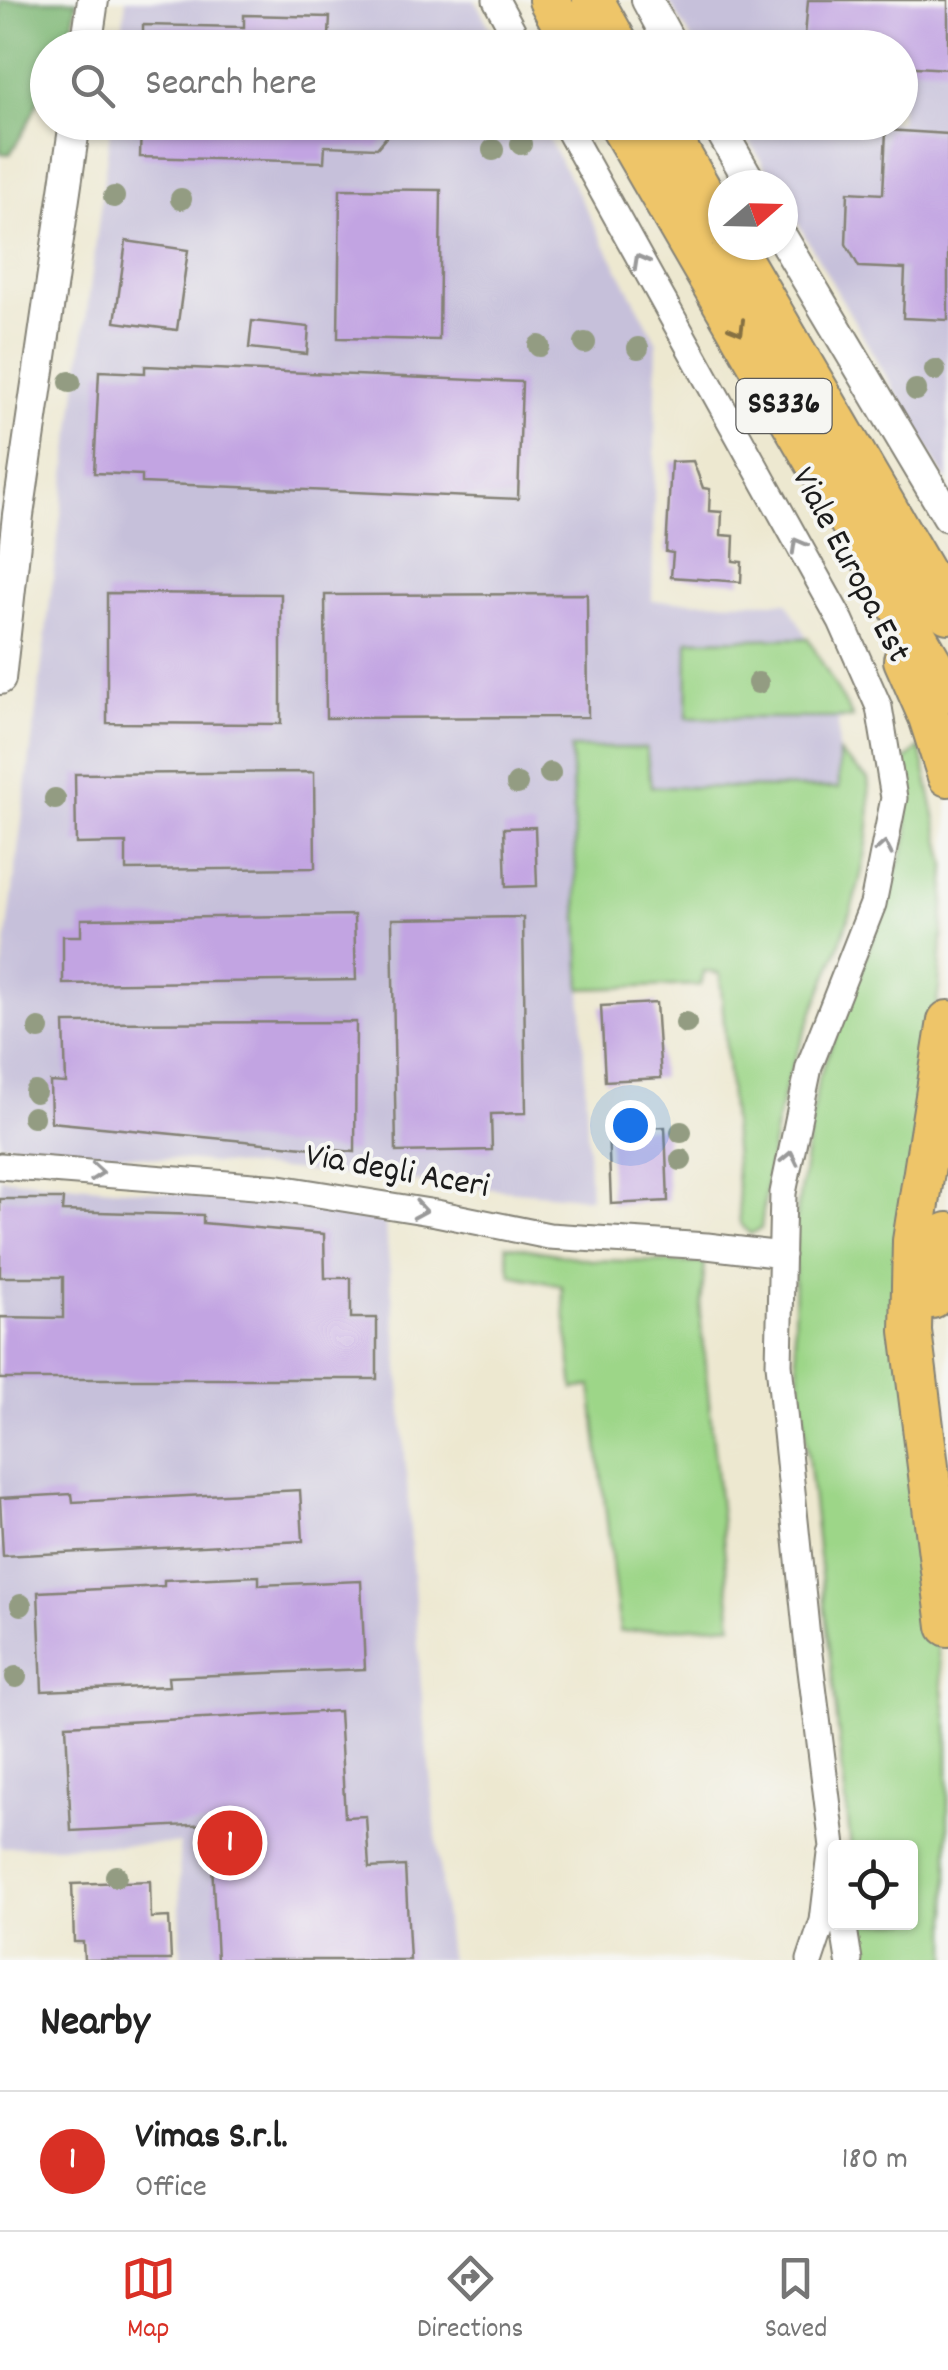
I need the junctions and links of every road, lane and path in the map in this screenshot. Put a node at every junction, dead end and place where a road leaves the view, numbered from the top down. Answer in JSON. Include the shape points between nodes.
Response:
{"nodes":[{"id":1,"x":92,"y":0,"type":"edge"},
{"id":2,"x":496,"y":0,"type":"edge"},
{"id":3,"x":548,"y":0,"type":"edge"},
{"id":4,"x":593,"y":0,"type":"edge"},
{"id":5,"x":647,"y":0,"type":"edge"},
{"id":6,"x":88,"y":30,"type":"edge"},
{"id":7,"x":512,"y":30,"type":"edge"},
{"id":8,"x":565,"y":30,"type":"edge"},
{"id":9,"x":610,"y":30,"type":"edge"},
{"id":10,"x":663,"y":30,"type":"edge"},
{"id":11,"x":72,"y":140,"type":"edge"},
{"id":12,"x":574,"y":140,"type":"edge"},
{"id":13,"x":629,"y":140,"type":"edge"},
{"id":14,"x":672,"y":140,"type":"edge"},
{"id":15,"x":726,"y":140,"type":"edge"},
{"id":16,"x":743,"y":170,"type":"edge"},
{"id":17,"x":708,"y":202,"type":"edge"},
{"id":18,"x":742,"y":260,"type":"edge"},
{"id":19,"x":796,"y":260,"type":"edge"},
{"id":20,"x":810,"y":451,"type":"junction"},
{"id":21,"x":948,"y":516,"type":"edge"},
{"id":22,"x":948,"y":614,"type":"edge"},
{"id":23,"x":0,"y":679,"type":"edge"},
{"id":24,"x":948,"y":691,"type":"edge"},
{"id":25,"x":948,"y":776,"type":"edge"},
{"id":26,"x":948,"y":1021,"type":"edge"},
{"id":27,"x":0,"y":1166,"type":"edge"},
{"id":28,"x":948,"y":1232,"type":"edge"},
{"id":29,"x":782,"y":1255,"type":"junction"},
{"id":30,"x":948,"y":1471,"type":"edge"},
{"id":31,"x":948,"y":1626,"type":"edge"},
{"id":32,"x":832,"y":1840,"type":"edge"},
{"id":33,"x":828,"y":1878,"type":"edge"},
{"id":34,"x":844,"y":1930,"type":"edge"},
{"id":35,"x":810,"y":1960,"type":"edge"},
{"id":36,"x":849,"y":1960,"type":"edge"}],
"edges":[{"from":1,"to":6,"type":"street"},
{"from":2,"to":7,"type":"street"},
{"from":3,"to":8,"type":"highway"},
{"from":4,"to":9,"type":"highway"},
{"from":5,"to":10,"type":"street"},
{"from":11,"to":23,"type":"street"},
{"from":29,"to":12,"type":"street","name":"Viale Europa Est","one_way":true,"via":[[783,1193],[809,1066],[873,904],[894,798],[879,707],[841,622]]},
{"from":13,"to":20,"type":"highway","number":"SS336","one_way":true},
{"from":14,"to":17,"type":"highway"},
{"from":15,"to":16,"type":"street"},
{"from":18,"to":22,"type":"highway","number":"SS336"},
{"from":19,"to":21,"type":"street"},
{"from":20,"to":24,"type":"highway","number":"SS336"},
{"from":20,"to":25,"type":"highway","via":[[930,717]]},
{"from":26,"to":31,"type":"highway","via":[[913,1241],[911,1330]]},
{"from":27,"to":29,"type":"street","name":"Via degli Aceri","one_way":true,"via":[[280,1188],[549,1236]]},
{"from":28,"to":30,"type":"highway","via":[[934,1261],[930,1329]]},
{"from":29,"to":32,"type":"street","name":"Viale Europa Est","via":[[779,1364]]},
{"from":33,"to":35,"type":"street"},
{"from":34,"to":36,"type":"street"}]}
